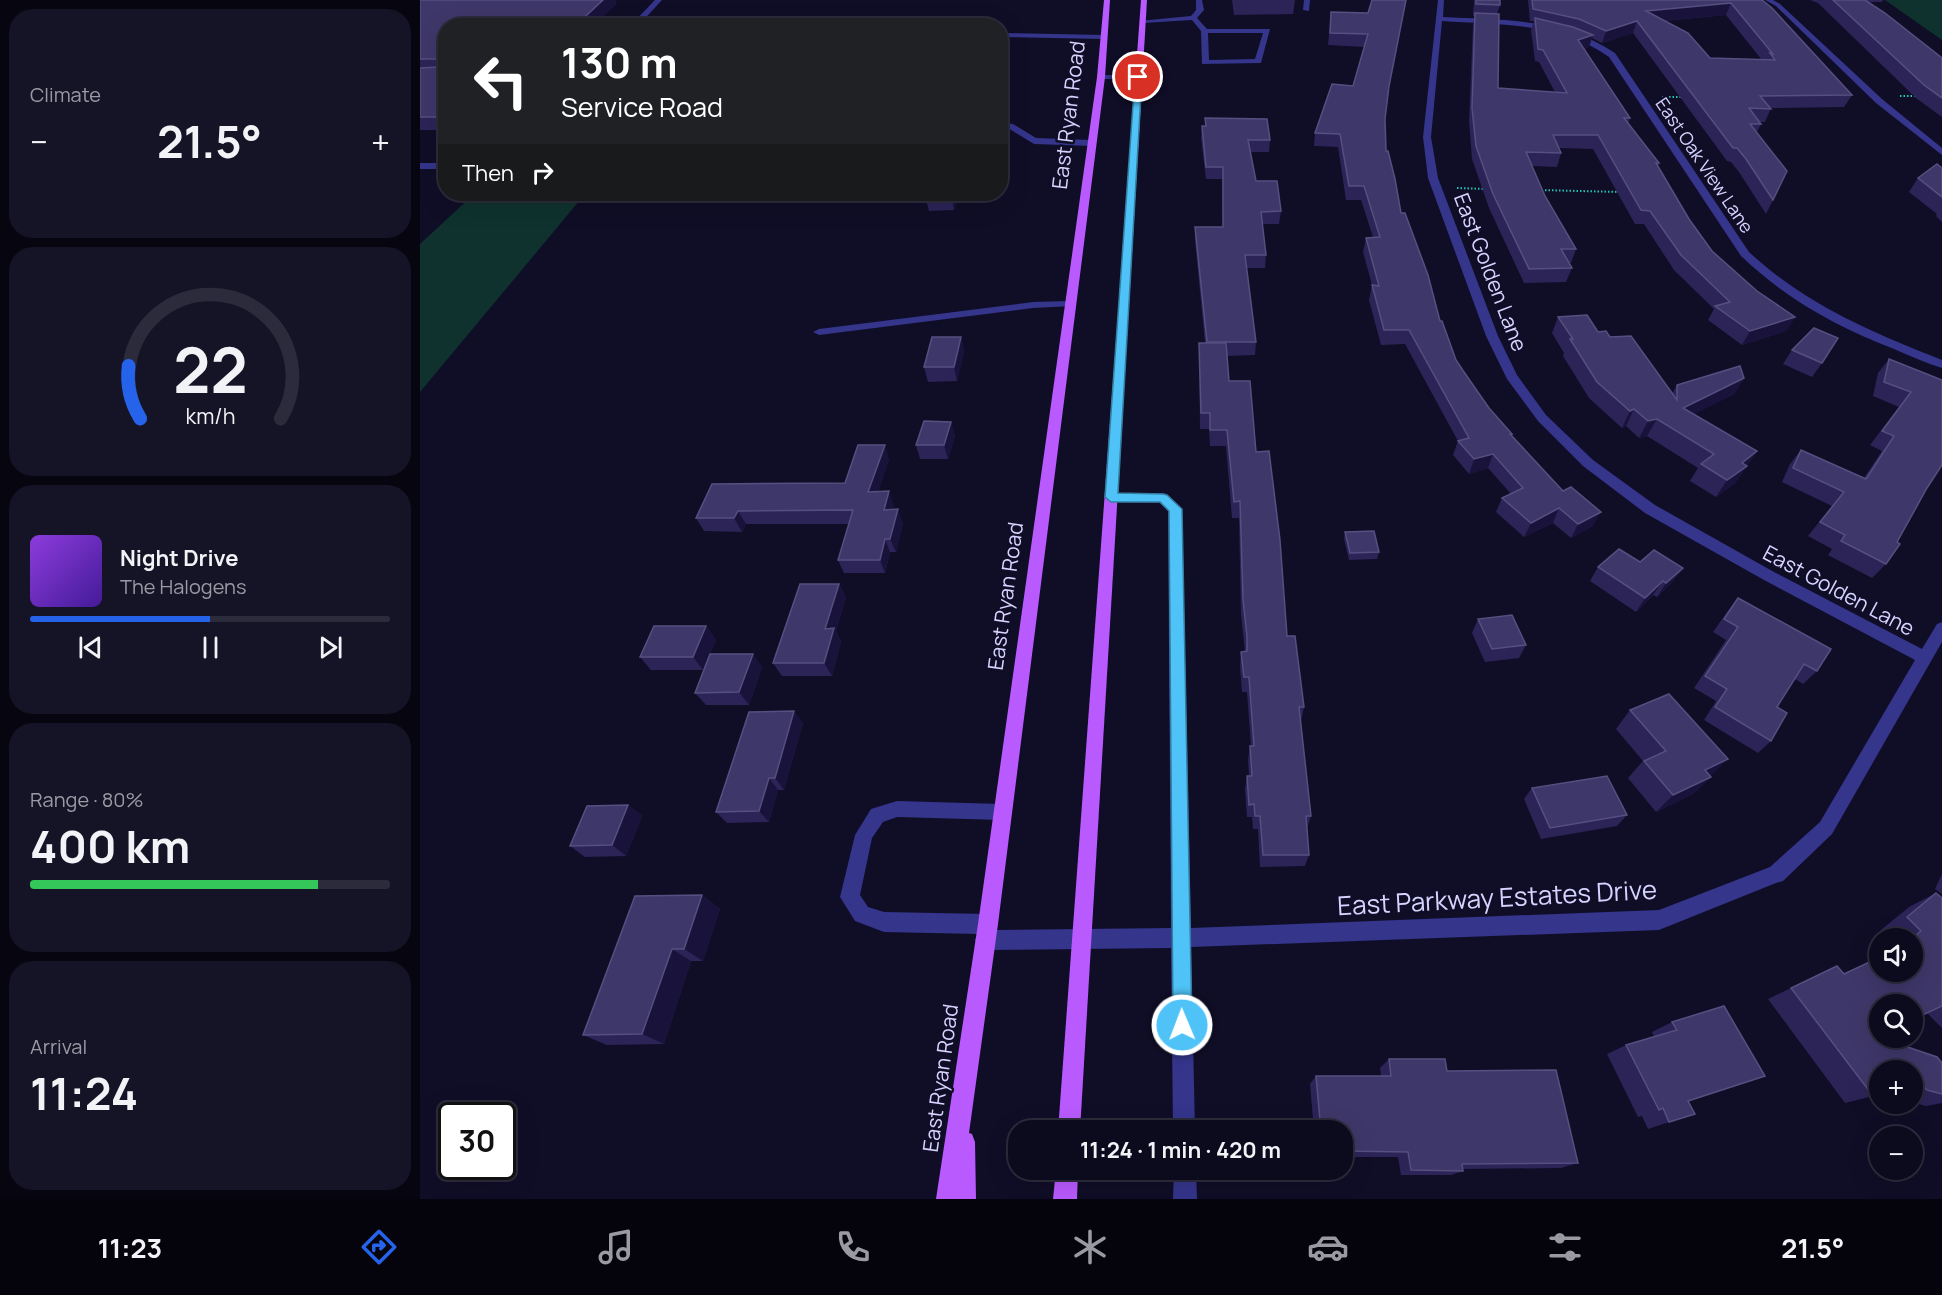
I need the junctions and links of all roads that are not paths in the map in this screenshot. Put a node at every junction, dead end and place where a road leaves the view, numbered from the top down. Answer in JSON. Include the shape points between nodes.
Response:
{"nodes":[{"id":1,"x":660,"y":0,"type":"edge"},
{"id":2,"x":1107,"y":0,"type":"edge"},
{"id":3,"x":1199,"y":0,"type":"edge"},
{"id":4,"x":1307,"y":0,"type":"edge"},
{"id":5,"x":1441,"y":0,"type":"edge"},
{"id":6,"x":1768,"y":0,"type":"edge"},
{"id":7,"x":1142,"y":2,"type":"edge"},
{"id":8,"x":1307,"y":10,"type":"dead end"},
{"id":9,"x":641,"y":18,"type":"edge"},
{"id":10,"x":1193,"y":18,"type":"junction"},
{"id":11,"x":1438,"y":19,"type":"junction"},
{"id":12,"x":1143,"y":21,"type":"junction"},
{"id":13,"x":1205,"y":31,"type":"junction"},
{"id":14,"x":1008,"y":36,"type":"edge"},
{"id":15,"x":1104,"y":37,"type":"junction"},
{"id":16,"x":1101,"y":77,"type":"junction"},
{"id":17,"x":1138,"y":77,"type":"junction"},
{"id":18,"x":1008,"y":126,"type":"edge"},
{"id":19,"x":1091,"y":143,"type":"junction"},
{"id":20,"x":1942,"y":152,"type":"edge"},
{"id":21,"x":420,"y":166,"type":"edge"},
{"id":22,"x":438,"y":166,"type":"edge"},
{"id":23,"x":1069,"y":304,"type":"junction"},
{"id":24,"x":819,"y":332,"type":"dead end"},
{"id":25,"x":1942,"y":364,"type":"edge"},
{"id":26,"x":1111,"y":497,"type":"junction"},
{"id":27,"x":1942,"y":628,"type":"edge"},
{"id":28,"x":1925,"y":658,"type":"junction"},
{"id":29,"x":1002,"y":812,"type":"junction"},
{"id":30,"x":987,"y":932,"type":"junction"},
{"id":31,"x":1181,"y":938,"type":"junction"},
{"id":32,"x":1080,"y":939,"type":"junction"},
{"id":33,"x":964,"y":1088,"type":"junction"},
{"id":34,"x":1070,"y":1120,"type":"edge"},
{"id":35,"x":1184,"y":1120,"type":"edge"},
{"id":36,"x":1066,"y":1180,"type":"edge"},
{"id":37,"x":1185,"y":1180,"type":"edge"},
{"id":38,"x":948,"y":1199,"type":"edge"},
{"id":39,"x":964,"y":1199,"type":"edge"},
{"id":40,"x":1065,"y":1199,"type":"edge"},
{"id":41,"x":1185,"y":1199,"type":"edge"}],
"edges":[{"from":1,"to":9,"type":"street"},
{"from":2,"to":15,"type":"main road","name":"East Ryan Road"},
{"from":3,"to":10,"type":"street","via":[[1200,10]]},
{"from":4,"to":8,"type":"street"},
{"from":5,"to":11,"type":"street","name":"East Golden Lane"},
{"from":6,"to":20,"type":"street","via":[[1778,5],[1872,95]]},
{"from":7,"to":12,"type":"main road"},
{"from":10,"to":12,"type":"street"},
{"from":10,"to":13,"type":"street","via":[[1203,23]]},
{"from":11,"to":25,"type":"street","name":"East Oak View Lane","via":[[1551,28],[1599,43],[1612,55],[1745,254],[1763,273],[1814,309],[1854,330]]},
{"from":11,"to":28,"type":"street","name":"East Golden Lane","via":[[1427,137],[1433,178],[1492,336],[1511,376],[1542,418],[1588,463],[1650,509]]},
{"from":12,"to":17,"type":"main road"},
{"from":13,"to":13,"type":"street","via":[[1205,62],[1258,62],[1267,30]]},
{"from":14,"to":15,"type":"street"},
{"from":15,"to":16,"type":"main road","name":"East Ryan Road"},
{"from":16,"to":17,"type":"street"},
{"from":16,"to":19,"type":"main road","name":"East Ryan Road"},
{"from":17,"to":26,"type":"main road"},
{"from":18,"to":19,"type":"street","via":[[1034,141]]},
{"from":19,"to":23,"type":"main road","name":"East Ryan Road"},
{"from":21,"to":22,"type":"street"},
{"from":23,"to":24,"type":"street","via":[[1033,305]]},
{"from":23,"to":29,"type":"main road","name":"East Ryan Road"},
{"from":26,"to":31,"type":"street","via":[[1163,498],[1175,509]]},
{"from":26,"to":32,"type":"main road"},
{"from":27,"to":28,"type":"street","name":"East Parkway Estates Drive"},
{"from":28,"to":31,"type":"street","name":"East Parkway Estates Drive","via":[[1826,828],[1776,874],[1659,920]]},
{"from":29,"to":30,"type":"main road","name":"East Ryan Road"},
{"from":29,"to":30,"type":"street","name":"East Parkway Estates Drive","via":[[897,809],[877,815],[864,835],[850,897],[862,914],[884,922]]},
{"from":30,"to":32,"type":"street","name":"East Parkway Estates Drive"},
{"from":30,"to":33,"type":"main road","name":"East Ryan Road"},
{"from":31,"to":32,"type":"street","name":"East Parkway Estates Drive"},
{"from":31,"to":35,"type":"street"},
{"from":32,"to":34,"type":"main road"},
{"from":33,"to":38,"type":"main road","name":"East Ryan Road"},
{"from":33,"to":39,"type":"main road"},
{"from":36,"to":40,"type":"main road"},
{"from":37,"to":41,"type":"street"}]}
